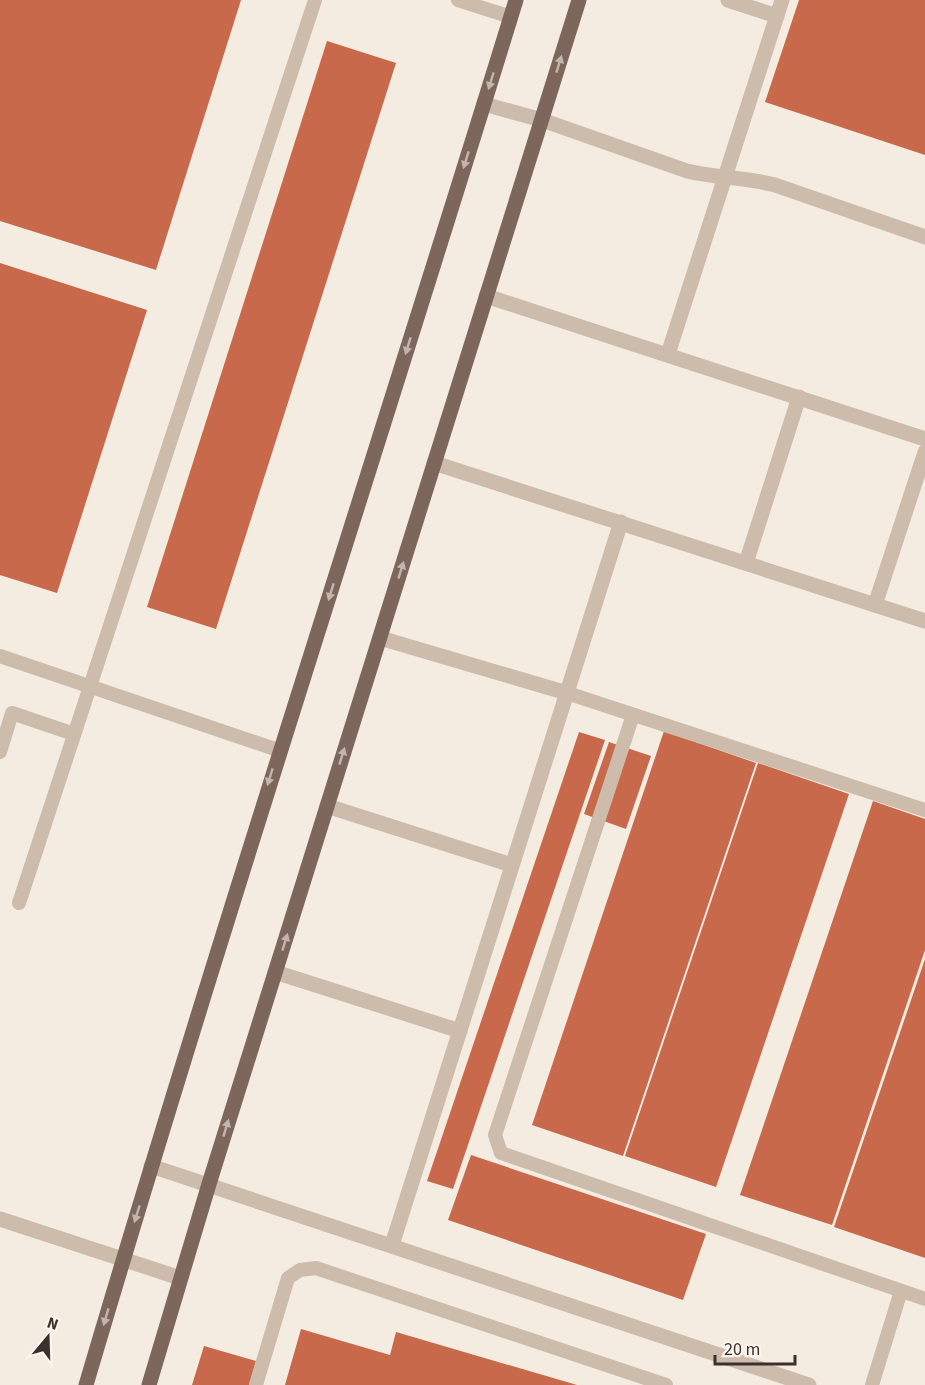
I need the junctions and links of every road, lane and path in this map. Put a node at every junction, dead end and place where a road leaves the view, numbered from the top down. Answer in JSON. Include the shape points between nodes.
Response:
{"nodes":[{"id":1,"x":315,"y":0,"type":"edge"},
{"id":2,"x":458,"y":0,"type":"edge"},
{"id":3,"x":516,"y":0,"type":"edge"},
{"id":4,"x":579,"y":0,"type":"edge"},
{"id":5,"x":728,"y":0,"type":"edge"},
{"id":6,"x":782,"y":0,"type":"edge"},
{"id":7,"x":777,"y":16,"type":"junction"},
{"id":8,"x":511,"y":17,"type":"junction"},
{"id":9,"x":484,"y":104,"type":"junction"},
{"id":10,"x":542,"y":120,"type":"junction"},
{"id":11,"x":725,"y":177,"type":"junction"},
{"id":12,"x":925,"y":237,"type":"edge"},
{"id":13,"x":486,"y":296,"type":"junction"},
{"id":14,"x":668,"y":354,"type":"junction"},
{"id":15,"x":799,"y":397,"type":"junction"},
{"id":16,"x":925,"y":439,"type":"edge"},
{"id":17,"x":925,"y":452,"type":"edge"},
{"id":18,"x":434,"y":463,"type":"junction"},
{"id":19,"x":621,"y":522,"type":"junction"},
{"id":20,"x":746,"y":563,"type":"junction"},
{"id":21,"x":875,"y":605,"type":"junction"},
{"id":22,"x":925,"y":621,"type":"edge"},
{"id":23,"x":380,"y":638,"type":"junction"},
{"id":24,"x":0,"y":656,"type":"edge"},
{"id":25,"x":90,"y":687,"type":"junction"},
{"id":26,"x":567,"y":693,"type":"junction"},
{"id":27,"x":633,"y":714,"type":"junction"},
{"id":28,"x":74,"y":734,"type":"junction"},
{"id":29,"x":278,"y":750,"type":"junction"},
{"id":30,"x":0,"y":752,"type":"edge"},
{"id":31,"x":327,"y":806,"type":"junction"},
{"id":32,"x":925,"y":810,"type":"edge"},
{"id":33,"x":512,"y":865,"type":"junction"},
{"id":34,"x":19,"y":903,"type":"dead end"},
{"id":35,"x":275,"y":972,"type":"junction"},
{"id":36,"x":460,"y":1031,"type":"junction"},
{"id":37,"x":151,"y":1166,"type":"junction"},
{"id":38,"x":209,"y":1184,"type":"junction"},
{"id":39,"x":0,"y":1219,"type":"edge"},
{"id":40,"x":392,"y":1245,"type":"junction"},
{"id":41,"x":123,"y":1261,"type":"junction"},
{"id":42,"x":180,"y":1278,"type":"junction"},
{"id":43,"x":901,"y":1291,"type":"junction"},
{"id":44,"x":925,"y":1299,"type":"edge"},
{"id":45,"x":86,"y":1385,"type":"edge"},
{"id":46,"x":149,"y":1385,"type":"edge"},
{"id":47,"x":256,"y":1385,"type":"edge"},
{"id":48,"x":666,"y":1385,"type":"edge"},
{"id":49,"x":810,"y":1385,"type":"edge"},
{"id":50,"x":872,"y":1385,"type":"edge"}],
"edges":[{"from":1,"to":25,"type":"lane"},
{"from":2,"to":8,"type":"lane"},
{"from":3,"to":8,"type":"main road"},
{"from":10,"to":4,"type":"main road","one_way":true},
{"from":5,"to":7,"type":"street"},
{"from":6,"to":7,"type":"street"},
{"from":7,"to":11,"type":"street"},
{"from":8,"to":9,"type":"main road","one_way":true},
{"from":9,"to":10,"type":"street"},
{"from":9,"to":29,"type":"main road","one_way":true},
{"from":10,"to":11,"type":"street","via":[[687,171]]},
{"from":10,"to":13,"type":"main road"},
{"from":11,"to":12,"type":"street","via":[[775,185]]},
{"from":11,"to":14,"type":"street"},
{"from":13,"to":14,"type":"street"},
{"from":13,"to":18,"type":"main road"},
{"from":14,"to":15,"type":"street"},
{"from":15,"to":16,"type":"street"},
{"from":15,"to":20,"type":"street"},
{"from":17,"to":21,"type":"street"},
{"from":18,"to":19,"type":"street"},
{"from":23,"to":18,"type":"main road","one_way":true},
{"from":19,"to":20,"type":"street"},
{"from":19,"to":26,"type":"street"},
{"from":20,"to":21,"type":"street"},
{"from":21,"to":22,"type":"street"},
{"from":23,"to":26,"type":"street"},
{"from":31,"to":23,"type":"main road","one_way":true},
{"from":24,"to":25,"type":"lane"},
{"from":25,"to":28,"type":"lane"},
{"from":25,"to":29,"type":"lane"},
{"from":26,"to":27,"type":"lane"},
{"from":26,"to":33,"type":"street"},
{"from":27,"to":32,"type":"lane"},
{"from":27,"to":43,"type":"lane","via":[[495,1134],[501,1153]]},
{"from":28,"to":30,"type":"lane","via":[[12,713]]},
{"from":28,"to":34,"type":"lane"},
{"from":29,"to":37,"type":"main road","one_way":true},
{"from":31,"to":33,"type":"street"},
{"from":35,"to":31,"type":"main road","one_way":true},
{"from":33,"to":36,"type":"street"},
{"from":35,"to":36,"type":"street"},
{"from":38,"to":35,"type":"main road","one_way":true},
{"from":36,"to":40,"type":"street"},
{"from":37,"to":38,"type":"street"},
{"from":37,"to":41,"type":"main road","one_way":true},
{"from":38,"to":40,"type":"street"},
{"from":38,"to":42,"type":"main road"},
{"from":39,"to":41,"type":"street"},
{"from":40,"to":49,"type":"street"},
{"from":41,"to":42,"type":"street"},
{"from":41,"to":45,"type":"main road","one_way":true},
{"from":42,"to":46,"type":"main road"},
{"from":43,"to":44,"type":"lane"},
{"from":43,"to":50,"type":"lane"},
{"from":47,"to":48,"type":"lane","via":[[288,1278],[300,1270],[316,1268]]}]}
